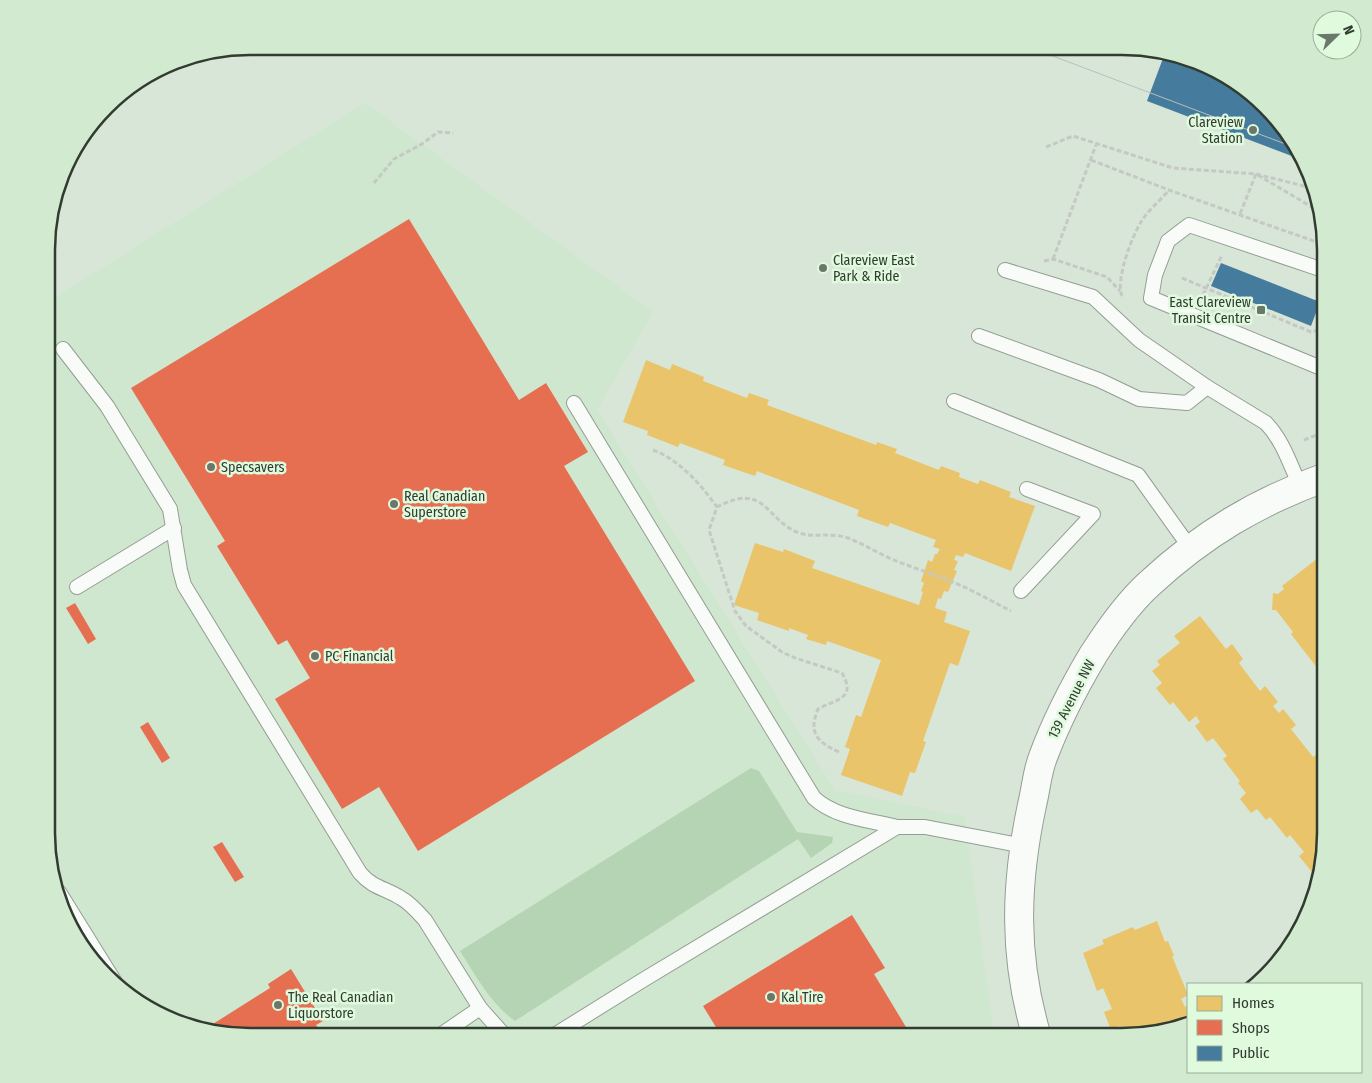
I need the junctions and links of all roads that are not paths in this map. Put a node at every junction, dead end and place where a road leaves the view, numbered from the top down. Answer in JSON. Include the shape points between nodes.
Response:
{"nodes":[{"id":1,"x":1317,"y":268,"type":"edge"},
{"id":2,"x":1005,"y":270,"type":"dead end"},
{"id":3,"x":979,"y":336,"type":"dead end"},
{"id":4,"x":63,"y":349,"type":"dead end"},
{"id":5,"x":1317,"y":366,"type":"edge"},
{"id":6,"x":1207,"y":387,"type":"junction"},
{"id":7,"x":954,"y":401,"type":"dead end"},
{"id":8,"x":574,"y":403,"type":"dead end"},
{"id":9,"x":1317,"y":480,"type":"edge"},
{"id":10,"x":1300,"y":486,"type":"junction"},
{"id":11,"x":1027,"y":489,"type":"dead end"},
{"id":12,"x":174,"y":528,"type":"junction"},
{"id":13,"x":1191,"y":549,"type":"junction"},
{"id":14,"x":77,"y":587,"type":"dead end"},
{"id":15,"x":1021,"y":591,"type":"dead end"},
{"id":16,"x":897,"y":827,"type":"junction"},
{"id":17,"x":1024,"y":846,"type":"junction"},
{"id":18,"x":73,"y":915,"type":"edge"},
{"id":19,"x":99,"y":957,"type":"edge"},
{"id":20,"x":480,"y":1008,"type":"junction"},
{"id":21,"x":451,"y":1028,"type":"edge"},
{"id":22,"x":498,"y":1028,"type":"edge"},
{"id":23,"x":565,"y":1028,"type":"edge"},
{"id":24,"x":1035,"y":1028,"type":"edge"}],
"edges":[{"from":1,"to":5,"type":"lane","via":[[1189,225],[1168,241],[1155,275],[1151,298]]},
{"from":2,"to":6,"type":"lane","via":[[1094,297],[1139,340]]},
{"from":3,"to":6,"type":"lane","via":[[1139,398],[1187,403]]},
{"from":4,"to":12,"type":"lane","via":[[107,406],[170,509]]},
{"from":6,"to":10,"type":"lane","via":[[1274,431]]},
{"from":7,"to":13,"type":"lane","via":[[1138,475]]},
{"from":8,"to":16,"type":"lane","via":[[814,798],[835,812]]},
{"from":9,"to":10,"type":"street","name":"139 Avenue NW"},
{"from":10,"to":13,"type":"street","name":"139 Avenue NW","via":[[1237,517]]},
{"from":11,"to":15,"type":"lane","via":[[1093,514]]},
{"from":12,"to":14,"type":"lane"},
{"from":12,"to":20,"type":"lane","via":[[184,585],[360,873],[375,887],[401,898],[425,920]]},
{"from":13,"to":17,"type":"street","name":"139 Avenue NW","via":[[1148,585],[1115,622],[1078,681],[1042,758]]},
{"from":16,"to":17,"type":"lane","via":[[925,827]]},
{"from":16,"to":23,"type":"lane"},
{"from":17,"to":24,"type":"street","name":"139 Avenue NW","via":[[1019,897],[1021,958]]},
{"from":18,"to":19,"type":"lane"},
{"from":20,"to":21,"type":"lane"},
{"from":20,"to":22,"type":"lane"}]}
